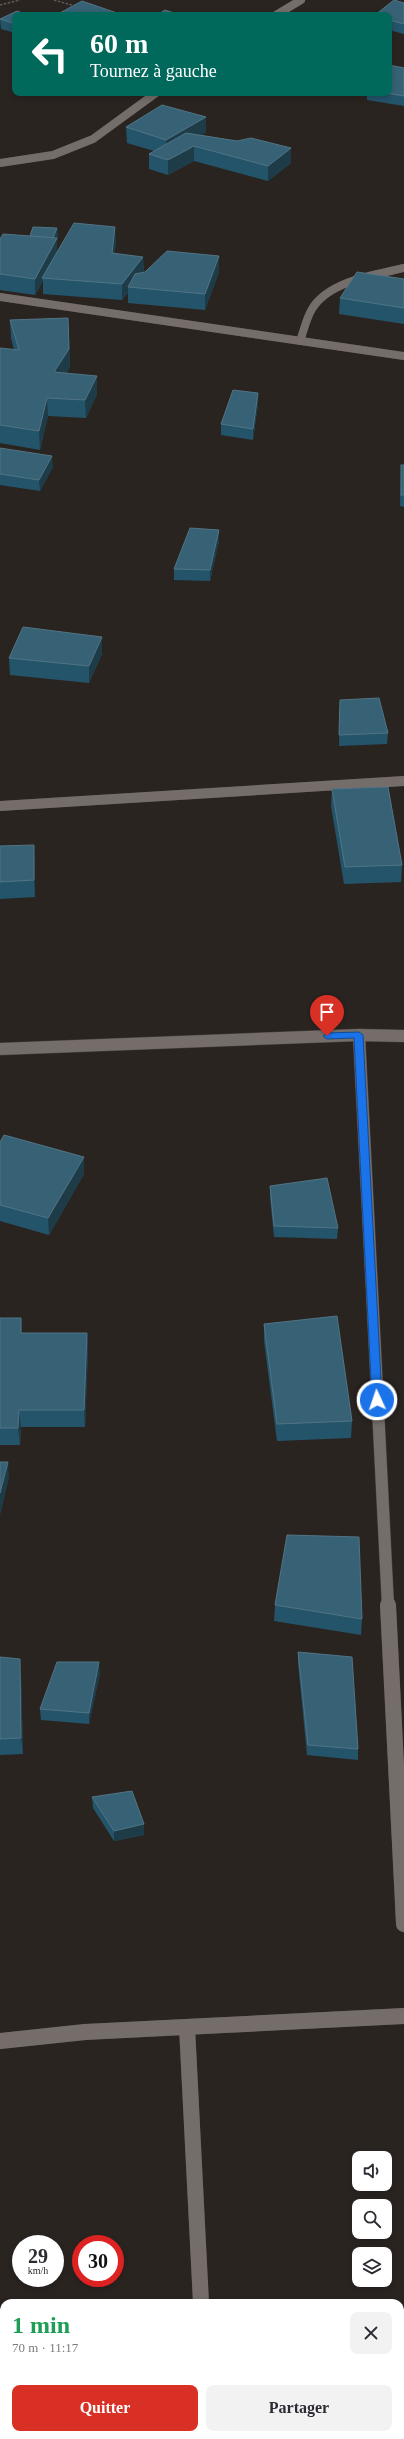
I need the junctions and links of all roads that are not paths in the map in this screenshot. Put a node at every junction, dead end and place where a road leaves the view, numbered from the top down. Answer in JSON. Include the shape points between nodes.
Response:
{"nodes":[{"id":1,"x":301,"y":0,"type":"edge"},
{"id":2,"x":281,"y":12,"type":"edge"},
{"id":3,"x":152,"y":96,"type":"edge"},
{"id":4,"x":0,"y":164,"type":"edge"},
{"id":5,"x":404,"y":268,"type":"edge"},
{"id":6,"x":0,"y":298,"type":"edge"},
{"id":7,"x":300,"y":340,"type":"junction"},
{"id":8,"x":404,"y":356,"type":"edge"},
{"id":9,"x":404,"y":781,"type":"edge"},
{"id":10,"x":0,"y":806,"type":"edge"},
{"id":11,"x":359,"y":1035,"type":"junction"},
{"id":12,"x":404,"y":1036,"type":"edge"},
{"id":13,"x":0,"y":1049,"type":"edge"},
{"id":14,"x":404,"y":1924,"type":"edge"},
{"id":15,"x":404,"y":2016,"type":"edge"},
{"id":16,"x":187,"y":2027,"type":"junction"},
{"id":17,"x":0,"y":2041,"type":"edge"},
{"id":18,"x":201,"y":2299,"type":"edge"}],
"edges":[{"from":1,"to":2,"type":"street"},
{"from":3,"to":4,"type":"street","via":[[93,139],[53,155]]},
{"from":5,"to":7,"type":"street","via":[[339,287],[325,294],[313,307]]},
{"from":6,"to":7,"type":"street"},
{"from":7,"to":8,"type":"street"},
{"from":9,"to":10,"type":"street"},
{"from":11,"to":12,"type":"street"},
{"from":11,"to":13,"type":"street"},
{"from":11,"to":14,"type":"street"},
{"from":15,"to":16,"type":"street"},
{"from":16,"to":17,"type":"street","via":[[85,2032]]},
{"from":16,"to":18,"type":"street"}]}
